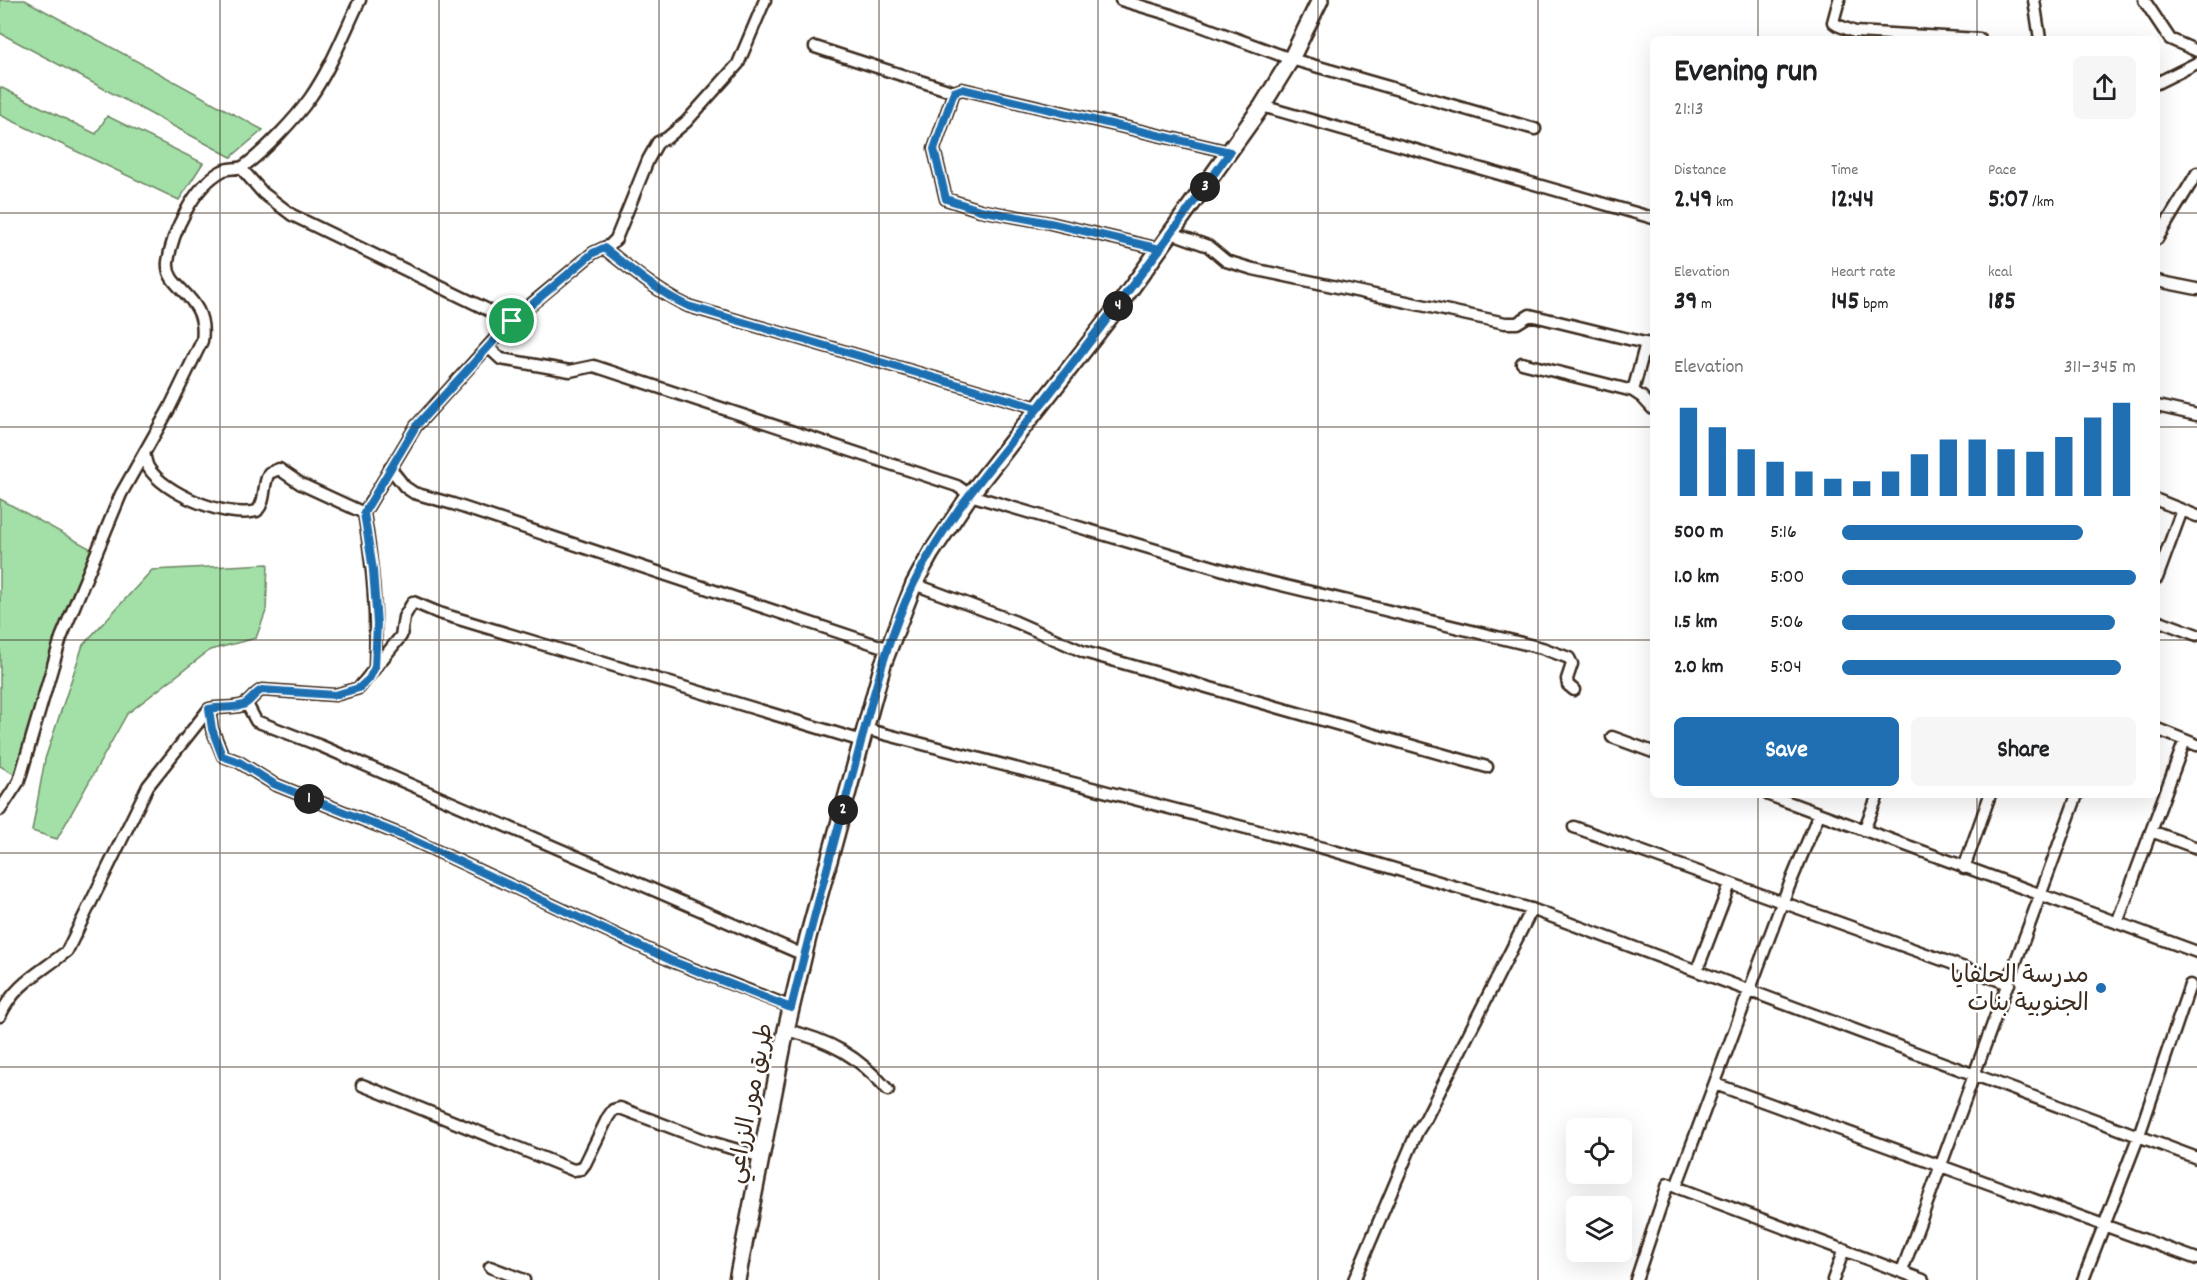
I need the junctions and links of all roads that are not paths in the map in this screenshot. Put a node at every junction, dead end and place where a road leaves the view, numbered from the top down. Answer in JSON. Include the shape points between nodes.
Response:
{"nodes":[{"id":1,"x":360,"y":0,"type":"edge"},
{"id":2,"x":765,"y":0,"type":"edge"},
{"id":3,"x":1121,"y":0,"type":"edge"},
{"id":4,"x":1320,"y":0,"type":"edge"},
{"id":5,"x":1839,"y":0,"type":"edge"},
{"id":6,"x":2034,"y":0,"type":"edge"},
{"id":7,"x":2144,"y":0,"type":"edge"},
{"id":8,"x":1926,"y":36,"type":"edge"},
{"id":9,"x":2040,"y":36,"type":"edge"},
{"id":10,"x":815,"y":46,"type":"dead end"},
{"id":11,"x":2197,"y":51,"type":"edge"},
{"id":12,"x":1291,"y":59,"type":"junction"},
{"id":13,"x":2197,"y":63,"type":"edge"},
{"id":14,"x":2160,"y":82,"type":"edge"},
{"id":15,"x":954,"y":92,"type":"junction"},
{"id":16,"x":1262,"y":106,"type":"junction"},
{"id":17,"x":1535,"y":129,"type":"dead end"},
{"id":18,"x":1230,"y":152,"type":"junction"},
{"id":19,"x":241,"y":168,"type":"junction"},
{"id":20,"x":2197,"y":173,"type":"edge"},
{"id":21,"x":1650,"y":217,"type":"edge"},
{"id":22,"x":1172,"y":233,"type":"junction"},
{"id":23,"x":2160,"y":234,"type":"edge"},
{"id":24,"x":604,"y":248,"type":"junction"},
{"id":25,"x":1160,"y":249,"type":"junction"},
{"id":26,"x":2160,"y":282,"type":"edge"},
{"id":27,"x":2197,"y":289,"type":"edge"},
{"id":28,"x":512,"y":321,"type":"junction"},
{"id":29,"x":1650,"y":344,"type":"edge"},
{"id":30,"x":488,"y":347,"type":"junction"},
{"id":31,"x":1522,"y":363,"type":"dead end"},
{"id":32,"x":1633,"y":391,"type":"junction"},
{"id":33,"x":1650,"y":405,"type":"edge"},
{"id":34,"x":2160,"y":407,"type":"edge"},
{"id":35,"x":1038,"y":408,"type":"junction"},
{"id":36,"x":2197,"y":415,"type":"edge"},
{"id":37,"x":144,"y":453,"type":"junction"},
{"id":38,"x":390,"y":468,"type":"junction"},
{"id":39,"x":969,"y":495,"type":"junction"},
{"id":40,"x":2160,"y":501,"type":"edge"},
{"id":41,"x":2182,"y":510,"type":"junction"},
{"id":42,"x":364,"y":513,"type":"junction"},
{"id":43,"x":2197,"y":516,"type":"edge"},
{"id":44,"x":2160,"y":570,"type":"edge"},
{"id":45,"x":914,"y":584,"type":"junction"},
{"id":46,"x":2160,"y":621,"type":"edge"},
{"id":47,"x":2197,"y":635,"type":"edge"},
{"id":48,"x":889,"y":649,"type":"junction"},
{"id":49,"x":375,"y":667,"type":"junction"},
{"id":50,"x":1574,"y":690,"type":"dead end"},
{"id":51,"x":247,"y":704,"type":"junction"},
{"id":52,"x":209,"y":709,"type":"junction"},
{"id":53,"x":2160,"y":730,"type":"edge"},
{"id":54,"x":863,"y":735,"type":"junction"},
{"id":55,"x":1612,"y":737,"type":"dead end"},
{"id":56,"x":2185,"y":740,"type":"junction"},
{"id":57,"x":2197,"y":745,"type":"edge"},
{"id":58,"x":1650,"y":751,"type":"edge"},
{"id":59,"x":1487,"y":767,"type":"dead end"},
{"id":60,"x":1777,"y":798,"type":"edge"},
{"id":61,"x":1877,"y":798,"type":"edge"},
{"id":62,"x":1989,"y":798,"type":"edge"},
{"id":63,"x":2077,"y":798,"type":"edge"},
{"id":64,"x":0,"y":810,"type":"edge"},
{"id":65,"x":1819,"y":814,"type":"junction"},
{"id":66,"x":1574,"y":827,"type":"dead end"},
{"id":67,"x":1864,"y":830,"type":"junction"},
{"id":68,"x":2151,"y":831,"type":"junction"},
{"id":69,"x":2197,"y":848,"type":"edge"},
{"id":70,"x":1964,"y":868,"type":"junction"},
{"id":71,"x":1730,"y":884,"type":"junction"},
{"id":72,"x":2041,"y":896,"type":"junction"},
{"id":73,"x":1782,"y":903,"type":"junction"},
{"id":74,"x":1532,"y":909,"type":"junction"},
{"id":75,"x":2117,"y":923,"type":"junction"},
{"id":76,"x":2197,"y":952,"type":"edge"},
{"id":77,"x":804,"y":956,"type":"junction"},
{"id":78,"x":1697,"y":970,"type":"junction"},
{"id":79,"x":2009,"y":984,"type":"junction"},
{"id":80,"x":2190,"y":985,"type":"dead end"},
{"id":81,"x":1749,"y":990,"type":"junction"},
{"id":82,"x":4,"y":999,"type":"edge"},
{"id":83,"x":791,"y":1008,"type":"junction"},
{"id":84,"x":0,"y":1016,"type":"edge"},
{"id":85,"x":786,"y":1030,"type":"junction"},
{"id":86,"x":1976,"y":1074,"type":"junction"},
{"id":87,"x":362,"y":1084,"type":"dead end"},
{"id":88,"x":1715,"y":1084,"type":"junction"},
{"id":89,"x":888,"y":1090,"type":"dead end"},
{"id":90,"x":2139,"y":1136,"type":"junction"},
{"id":91,"x":762,"y":1157,"type":"junction"},
{"id":92,"x":2197,"y":1158,"type":"edge"},
{"id":93,"x":1939,"y":1166,"type":"junction"},
{"id":94,"x":1676,"y":1186,"type":"junction"},
{"id":95,"x":2105,"y":1225,"type":"junction"},
{"id":96,"x":1844,"y":1249,"type":"junction"},
{"id":97,"x":2197,"y":1259,"type":"edge"},
{"id":98,"x":490,"y":1268,"type":"dead end"},
{"id":99,"x":1902,"y":1271,"type":"junction"},
{"id":100,"x":524,"y":1280,"type":"edge"},
{"id":101,"x":737,"y":1280,"type":"edge"},
{"id":102,"x":1354,"y":1280,"type":"edge"},
{"id":103,"x":1636,"y":1280,"type":"edge"},
{"id":104,"x":1833,"y":1280,"type":"edge"},
{"id":105,"x":1923,"y":1280,"type":"edge"},
{"id":106,"x":2083,"y":1280,"type":"edge"}],
"edges":[{"from":1,"to":19,"type":"street","via":[[310,98],[273,140]]},
{"from":2,"to":24,"type":"street","via":[[738,64],[686,122],[658,142],[619,235]]},
{"from":3,"to":12,"type":"street"},
{"from":4,"to":12,"type":"street","name":"طريق مور الزراعي"},
{"from":5,"to":8,"type":"street","via":[[1833,22],[1837,26],[1855,32]]},
{"from":6,"to":9,"type":"street"},
{"from":7,"to":11,"type":"street","via":[[2170,39]]},
{"from":10,"to":15,"type":"street"},
{"from":12,"to":16,"type":"street","name":"طريق مور الزراعي"},
{"from":12,"to":17,"type":"street"},
{"from":13,"to":14,"type":"street"},
{"from":15,"to":18,"type":"street","via":[[962,89]]},
{"from":15,"to":25,"type":"street","via":[[934,149],[946,199]]},
{"from":16,"to":18,"type":"street","name":"طريق مور الزراعي"},
{"from":16,"to":21,"type":"street"},
{"from":18,"to":22,"type":"street","name":"طريق مور الزراعي"},
{"from":19,"to":28,"type":"street","via":[[263,193],[292,215]]},
{"from":19,"to":37,"type":"street","via":[[224,170],[206,182],[177,226],[168,272],[197,307],[203,329],[198,351]]},
{"from":20,"to":23,"type":"street"},
{"from":22,"to":25,"type":"street","name":"طريق مور الزراعي"},
{"from":22,"to":29,"type":"street","via":[[1208,246],[1226,261],[1253,269],[1505,323],[1517,323],[1530,315]]},
{"from":24,"to":28,"type":"street"},
{"from":24,"to":35,"type":"street","via":[[650,285],[688,306]]},
{"from":25,"to":35,"type":"street","name":"طريق مور الزراعي"},
{"from":26,"to":27,"type":"street"},
{"from":28,"to":30,"type":"street"},
{"from":29,"to":32,"type":"street"},
{"from":30,"to":38,"type":"street","via":[[416,426]]},
{"from":30,"to":39,"type":"street","via":[[501,359],[570,371],[594,366],[957,486]]},
{"from":31,"to":32,"type":"street"},
{"from":32,"to":33,"type":"street"},
{"from":34,"to":36,"type":"street"},
{"from":35,"to":39,"type":"street","name":"طريق مور الزراعي"},
{"from":37,"to":42,"type":"street","via":[[148,466],[174,492],[212,507],[232,512],[257,511],[269,473],[279,469],[301,484]]},
{"from":37,"to":64,"type":"street","via":[[121,494],[62,638],[19,781]]},
{"from":38,"to":42,"type":"street"},
{"from":38,"to":48,"type":"street","via":[[414,493]]},
{"from":39,"to":45,"type":"street","name":"طريق مور الزراعي"},
{"from":39,"to":50,"type":"street","via":[[1244,576],[1542,648],[1569,658],[1572,664],[1567,679]]},
{"from":40,"to":41,"type":"street"},
{"from":41,"to":43,"type":"street"},
{"from":41,"to":44,"type":"street"},
{"from":42,"to":49,"type":"street","via":[[377,624]]},
{"from":45,"to":48,"type":"street","name":"طريق مور الزراعي"},
{"from":45,"to":59,"type":"street","via":[[1084,652]]},
{"from":46,"to":47,"type":"street"},
{"from":48,"to":54,"type":"street","name":"طريق مور الزراعي"},
{"from":49,"to":51,"type":"street","via":[[359,688],[335,695],[262,690]]},
{"from":49,"to":54,"type":"street","via":[[401,636],[404,617],[414,602],[439,613]]},
{"from":51,"to":52,"type":"street"},
{"from":51,"to":77,"type":"street","via":[[256,722],[321,746]]},
{"from":52,"to":82,"type":"street","via":[[148,786],[67,951]]},
{"from":52,"to":83,"type":"street","via":[[222,756],[274,784],[411,839],[672,961]]},
{"from":53,"to":56,"type":"street"},
{"from":54,"to":74,"type":"street","via":[[1327,849]]},
{"from":54,"to":77,"type":"street","name":"طريق مور الزراعي"},
{"from":55,"to":58,"type":"street"},
{"from":56,"to":57,"type":"street"},
{"from":56,"to":68,"type":"street"},
{"from":60,"to":65,"type":"street"},
{"from":61,"to":67,"type":"street"},
{"from":62,"to":70,"type":"street"},
{"from":63,"to":72,"type":"street"},
{"from":65,"to":67,"type":"street"},
{"from":65,"to":73,"type":"street"},
{"from":66,"to":71,"type":"street"},
{"from":67,"to":70,"type":"street"},
{"from":68,"to":69,"type":"street"},
{"from":68,"to":75,"type":"street"},
{"from":70,"to":72,"type":"street"},
{"from":71,"to":73,"type":"street"},
{"from":71,"to":78,"type":"street"},
{"from":72,"to":75,"type":"street"},
{"from":72,"to":79,"type":"street"},
{"from":73,"to":79,"type":"street"},
{"from":73,"to":81,"type":"street"},
{"from":74,"to":78,"type":"street"},
{"from":74,"to":102,"type":"street","via":[[1417,1132]]},
{"from":75,"to":76,"type":"street"},
{"from":77,"to":83,"type":"street","name":"طريق مور الزراعي"},
{"from":78,"to":81,"type":"street"},
{"from":79,"to":86,"type":"street"},
{"from":80,"to":90,"type":"street"},
{"from":81,"to":86,"type":"street"},
{"from":81,"to":88,"type":"street"},
{"from":82,"to":84,"type":"street"},
{"from":83,"to":85,"type":"street","name":"طريق مور الزراعي"},
{"from":85,"to":89,"type":"street","via":[[832,1044],[860,1061]]},
{"from":85,"to":91,"type":"street","name":"طريق مور الزراعي"},
{"from":86,"to":90,"type":"street"},
{"from":86,"to":93,"type":"street"},
{"from":87,"to":91,"type":"street","via":[[573,1170],[585,1164],[608,1117],[620,1108]]},
{"from":88,"to":93,"type":"street"},
{"from":88,"to":94,"type":"street"},
{"from":90,"to":92,"type":"street"},
{"from":90,"to":95,"type":"street"},
{"from":91,"to":101,"type":"street","name":"طريق مور الزراعي"},
{"from":93,"to":95,"type":"street"},
{"from":93,"to":99,"type":"street"},
{"from":94,"to":96,"type":"street"},
{"from":94,"to":103,"type":"street","via":[[1668,1184]]},
{"from":95,"to":97,"type":"street"},
{"from":95,"to":106,"type":"street"},
{"from":96,"to":99,"type":"street"},
{"from":96,"to":104,"type":"street"},
{"from":98,"to":100,"type":"street"},
{"from":99,"to":105,"type":"street"}]}
